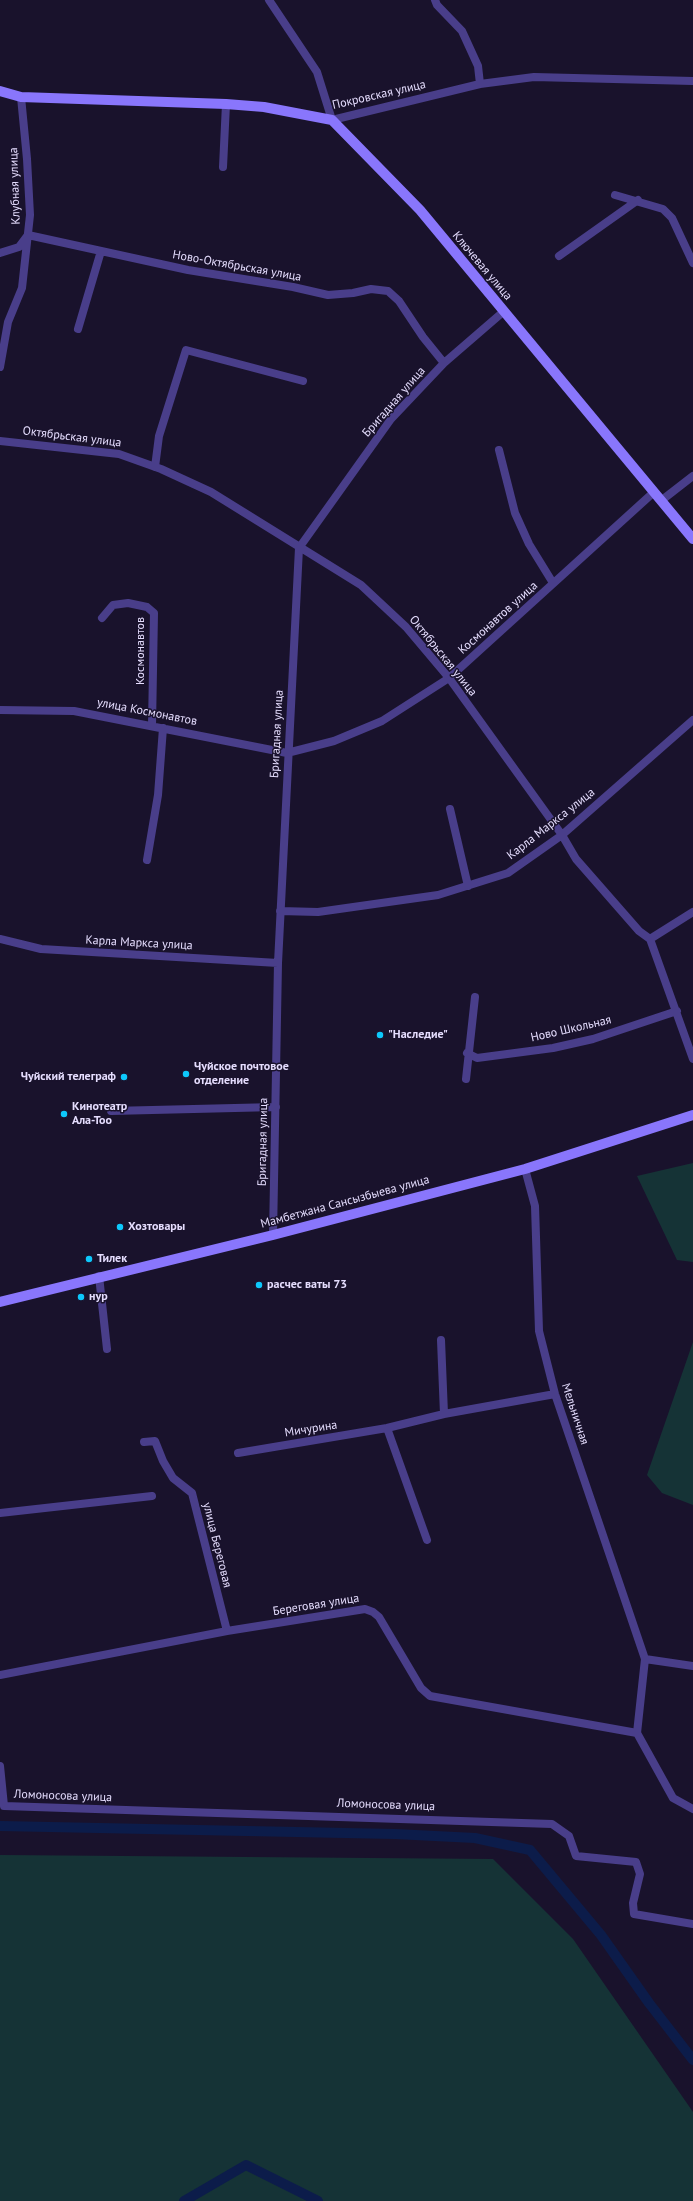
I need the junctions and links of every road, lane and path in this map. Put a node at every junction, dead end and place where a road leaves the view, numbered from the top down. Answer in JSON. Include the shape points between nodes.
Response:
{"nodes":[{"id":1,"x":269,"y":0,"type":"edge"},
{"id":2,"x":435,"y":0,"type":"edge"},
{"id":3,"x":693,"y":81,"type":"edge"},
{"id":4,"x":480,"y":84,"type":"junction"},
{"id":5,"x":0,"y":91,"type":"edge"},
{"id":6,"x":21,"y":97,"type":"junction"},
{"id":7,"x":226,"y":104,"type":"junction"},
{"id":8,"x":332,"y":120,"type":"junction"},
{"id":9,"x":223,"y":167,"type":"dead end"},
{"id":10,"x":615,"y":195,"type":"dead end"},
{"id":11,"x":638,"y":200,"type":"junction"},
{"id":12,"x":28,"y":235,"type":"junction"},
{"id":13,"x":101,"y":251,"type":"junction"},
{"id":14,"x":0,"y":253,"type":"edge"},
{"id":15,"x":560,"y":256,"type":"dead end"},
{"id":16,"x":693,"y":263,"type":"edge"},
{"id":17,"x":504,"y":312,"type":"junction"},
{"id":18,"x":78,"y":329,"type":"dead end"},
{"id":19,"x":444,"y":363,"type":"junction"},
{"id":20,"x":0,"y":367,"type":"edge"},
{"id":21,"x":303,"y":380,"type":"dead end"},
{"id":22,"x":0,"y":440,"type":"edge"},
{"id":23,"x":499,"y":450,"type":"dead end"},
{"id":24,"x":155,"y":467,"type":"junction"},
{"id":25,"x":693,"y":476,"type":"edge"},
{"id":26,"x":654,"y":492,"type":"junction"},
{"id":27,"x":662,"y":500,"type":"junction"},
{"id":28,"x":693,"y":539,"type":"edge"},
{"id":29,"x":299,"y":548,"type":"junction"},
{"id":30,"x":554,"y":583,"type":"junction"},
{"id":31,"x":102,"y":618,"type":"dead end"},
{"id":32,"x":449,"y":678,"type":"junction"},
{"id":33,"x":0,"y":710,"type":"edge"},
{"id":34,"x":693,"y":720,"type":"edge"},
{"id":35,"x":152,"y":726,"type":"junction"},
{"id":36,"x":163,"y":728,"type":"junction"},
{"id":37,"x":287,"y":752,"type":"junction"},
{"id":38,"x":450,"y":809,"type":"dead end"},
{"id":39,"x":562,"y":835,"type":"junction"},
{"id":40,"x":147,"y":860,"type":"dead end"},
{"id":41,"x":468,"y":886,"type":"junction"},
{"id":42,"x":280,"y":911,"type":"junction"},
{"id":43,"x":693,"y":912,"type":"edge"},
{"id":44,"x":0,"y":939,"type":"edge"},
{"id":45,"x":650,"y":939,"type":"junction"},
{"id":46,"x":278,"y":964,"type":"junction"},
{"id":47,"x":475,"y":997,"type":"dead end"},
{"id":48,"x":677,"y":1011,"type":"junction"},
{"id":49,"x":467,"y":1053,"type":"junction"},
{"id":50,"x":693,"y":1059,"type":"edge"},
{"id":51,"x":466,"y":1079,"type":"dead end"},
{"id":52,"x":276,"y":1107,"type":"junction"},
{"id":53,"x":111,"y":1111,"type":"dead end"},
{"id":54,"x":693,"y":1116,"type":"edge"},
{"id":55,"x":525,"y":1169,"type":"junction"},
{"id":56,"x":273,"y":1235,"type":"junction"},
{"id":57,"x":99,"y":1276,"type":"junction"},
{"id":58,"x":0,"y":1302,"type":"edge"},
{"id":59,"x":441,"y":1340,"type":"dead end"},
{"id":60,"x":107,"y":1349,"type":"dead end"},
{"id":61,"x":555,"y":1394,"type":"junction"},
{"id":62,"x":444,"y":1414,"type":"junction"},
{"id":63,"x":387,"y":1428,"type":"junction"},
{"id":64,"x":144,"y":1442,"type":"dead end"},
{"id":65,"x":238,"y":1453,"type":"dead end"},
{"id":66,"x":152,"y":1496,"type":"dead end"},
{"id":67,"x":0,"y":1513,"type":"edge"},
{"id":68,"x":427,"y":1540,"type":"dead end"},
{"id":69,"x":227,"y":1631,"type":"junction"},
{"id":70,"x":645,"y":1659,"type":"junction"},
{"id":71,"x":693,"y":1666,"type":"edge"},
{"id":72,"x":0,"y":1675,"type":"edge"},
{"id":73,"x":637,"y":1733,"type":"junction"},
{"id":74,"x":0,"y":1766,"type":"edge"},
{"id":75,"x":693,"y":1809,"type":"edge"},
{"id":76,"x":693,"y":1924,"type":"edge"}],
"edges":[{"from":1,"to":8,"type":"street","name":"Ключевая улица","via":[[317,72]]},
{"from":2,"to":4,"type":"street","via":[[462,31],[478,66]]},
{"from":3,"to":4,"type":"street","name":"Покровская улица","via":[[534,77]]},
{"from":4,"to":8,"type":"street","name":"Покровская улица"},
{"from":5,"to":6,"type":"street","name":"Покровская улица"},
{"from":6,"to":7,"type":"street","name":"Покровская улица"},
{"from":6,"to":12,"type":"street","name":"Клубная улица","via":[[28,167]]},
{"from":7,"to":8,"type":"street","name":"Покровская улица","via":[[264,107]]},
{"from":7,"to":9,"type":"street"},
{"from":8,"to":17,"type":"street","name":"Ключевая улица","via":[[420,210]]},
{"from":10,"to":11,"type":"street"},
{"from":11,"to":15,"type":"street"},
{"from":11,"to":16,"type":"street","via":[[663,208],[672,218]]},
{"from":12,"to":13,"type":"street","name":"Ново-Октябрьская улица"},
{"from":12,"to":14,"type":"street","via":[[19,247]]},
{"from":12,"to":20,"type":"street","name":"Клубная улица","via":[[22,288],[8,322]]},
{"from":13,"to":18,"type":"street"},
{"from":13,"to":19,"type":"street","name":"Ново-Октябрьская улица","via":[[188,270],[328,295],[371,289],[388,291],[399,301]]},
{"from":17,"to":19,"type":"street","name":"Бригадная улица"},
{"from":17,"to":26,"type":"street","name":"Ключевая улица"},
{"from":19,"to":29,"type":"street","name":"Бригадная улица","via":[[391,419]]},
{"from":21,"to":24,"type":"street","via":[[186,350],[159,436]]},
{"from":22,"to":24,"type":"street","name":"Октябрьская улица","via":[[119,454]]},
{"from":23,"to":30,"type":"street","name":"Космонавтов улица","via":[[515,513],[529,544]]},
{"from":24,"to":29,"type":"street","name":"Октябрьская улица","via":[[211,492]]},
{"from":25,"to":27,"type":"street"},
{"from":26,"to":27,"type":"street","name":"Ключевая улица"},
{"from":26,"to":30,"type":"street","name":"Космонавтов улица"},
{"from":27,"to":28,"type":"street","name":"Ключевая улица"},
{"from":29,"to":32,"type":"street","name":"Октябрьская улица","via":[[361,585],[406,627]]},
{"from":29,"to":37,"type":"street","name":"Бригадная улица"},
{"from":30,"to":32,"type":"street","name":"Космонавтов улица"},
{"from":31,"to":35,"type":"street","name":"Космонавтов","via":[[113,606],[128,603],[147,607],[154,613]]},
{"from":32,"to":37,"type":"street","name":"Космонавтов улица","via":[[382,721],[334,741]]},
{"from":32,"to":39,"type":"street","name":"Октябрьская улица"},
{"from":33,"to":35,"type":"street","name":"улица Космонавтов","via":[[74,711]]},
{"from":34,"to":39,"type":"street","name":"Карла Маркса улица"},
{"from":35,"to":36,"type":"street","name":"улица Космонавтов"},
{"from":36,"to":37,"type":"street","name":"улица Космонавтов"},
{"from":36,"to":40,"type":"street","via":[[158,795]]},
{"from":37,"to":42,"type":"street","name":"Бригадная улица"},
{"from":38,"to":41,"type":"street"},
{"from":39,"to":41,"type":"street","name":"Карла Маркса улица","via":[[508,873]]},
{"from":39,"to":45,"type":"street","name":"Октябрьская улица","via":[[576,860],[639,931]]},
{"from":41,"to":42,"type":"street","name":"Карла Маркса улица","via":[[438,895],[358,907],[318,912]]},
{"from":42,"to":46,"type":"street","name":"Бригадная улица"},
{"from":43,"to":45,"type":"street"},
{"from":44,"to":46,"type":"street","name":"Карла Маркса улица","via":[[41,949]]},
{"from":45,"to":48,"type":"street","name":"Октябрьская улица"},
{"from":46,"to":52,"type":"street","name":"Бригадная улица"},
{"from":47,"to":49,"type":"street"},
{"from":48,"to":49,"type":"street","name":"Ново Школьная","via":[[593,1039],[553,1048],[477,1058]]},
{"from":48,"to":50,"type":"street","name":"Октябрьская улица"},
{"from":49,"to":51,"type":"street"},
{"from":52,"to":53,"type":"street"},
{"from":52,"to":56,"type":"street","name":"Бригадная улица"},
{"from":54,"to":55,"type":"street","name":"Мамбетжана Сансызбыева улица"},
{"from":55,"to":56,"type":"street","name":"Мамбетжана Сансызбыева улица"},
{"from":55,"to":61,"type":"street","name":"Мельничная","via":[[535,1206],[539,1331]]},
{"from":56,"to":57,"type":"street","name":"Мамбетжана Сансызбыева улица"},
{"from":57,"to":58,"type":"street","name":"Мамбетжана Сансызбыева улица"},
{"from":57,"to":60,"type":"street"},
{"from":59,"to":62,"type":"street"},
{"from":61,"to":62,"type":"street","name":"Мичурина"},
{"from":61,"to":70,"type":"street","name":"Мельничная"},
{"from":62,"to":63,"type":"street","name":"Мичурина"},
{"from":63,"to":65,"type":"street","name":"Мичурина"},
{"from":63,"to":68,"type":"street"},
{"from":64,"to":69,"type":"street","name":"улица Береговая","via":[[156,1441],[173,1478],[192,1493]]},
{"from":66,"to":67,"type":"street"},
{"from":69,"to":72,"type":"street","name":"Береговая улица"},
{"from":69,"to":73,"type":"street","name":"Береговая улица","via":[[365,1609],[379,1617],[421,1688],[430,1696]]},
{"from":70,"to":71,"type":"street"},
{"from":70,"to":73,"type":"street","name":"Мельничная"},
{"from":73,"to":75,"type":"street","via":[[673,1798]]},
{"from":74,"to":76,"type":"street","name":"Ломоносова улица","via":[[4,1806],[552,1824],[569,1836],[576,1856],[636,1862],[640,1874],[633,1903],[634,1914]]}]}
